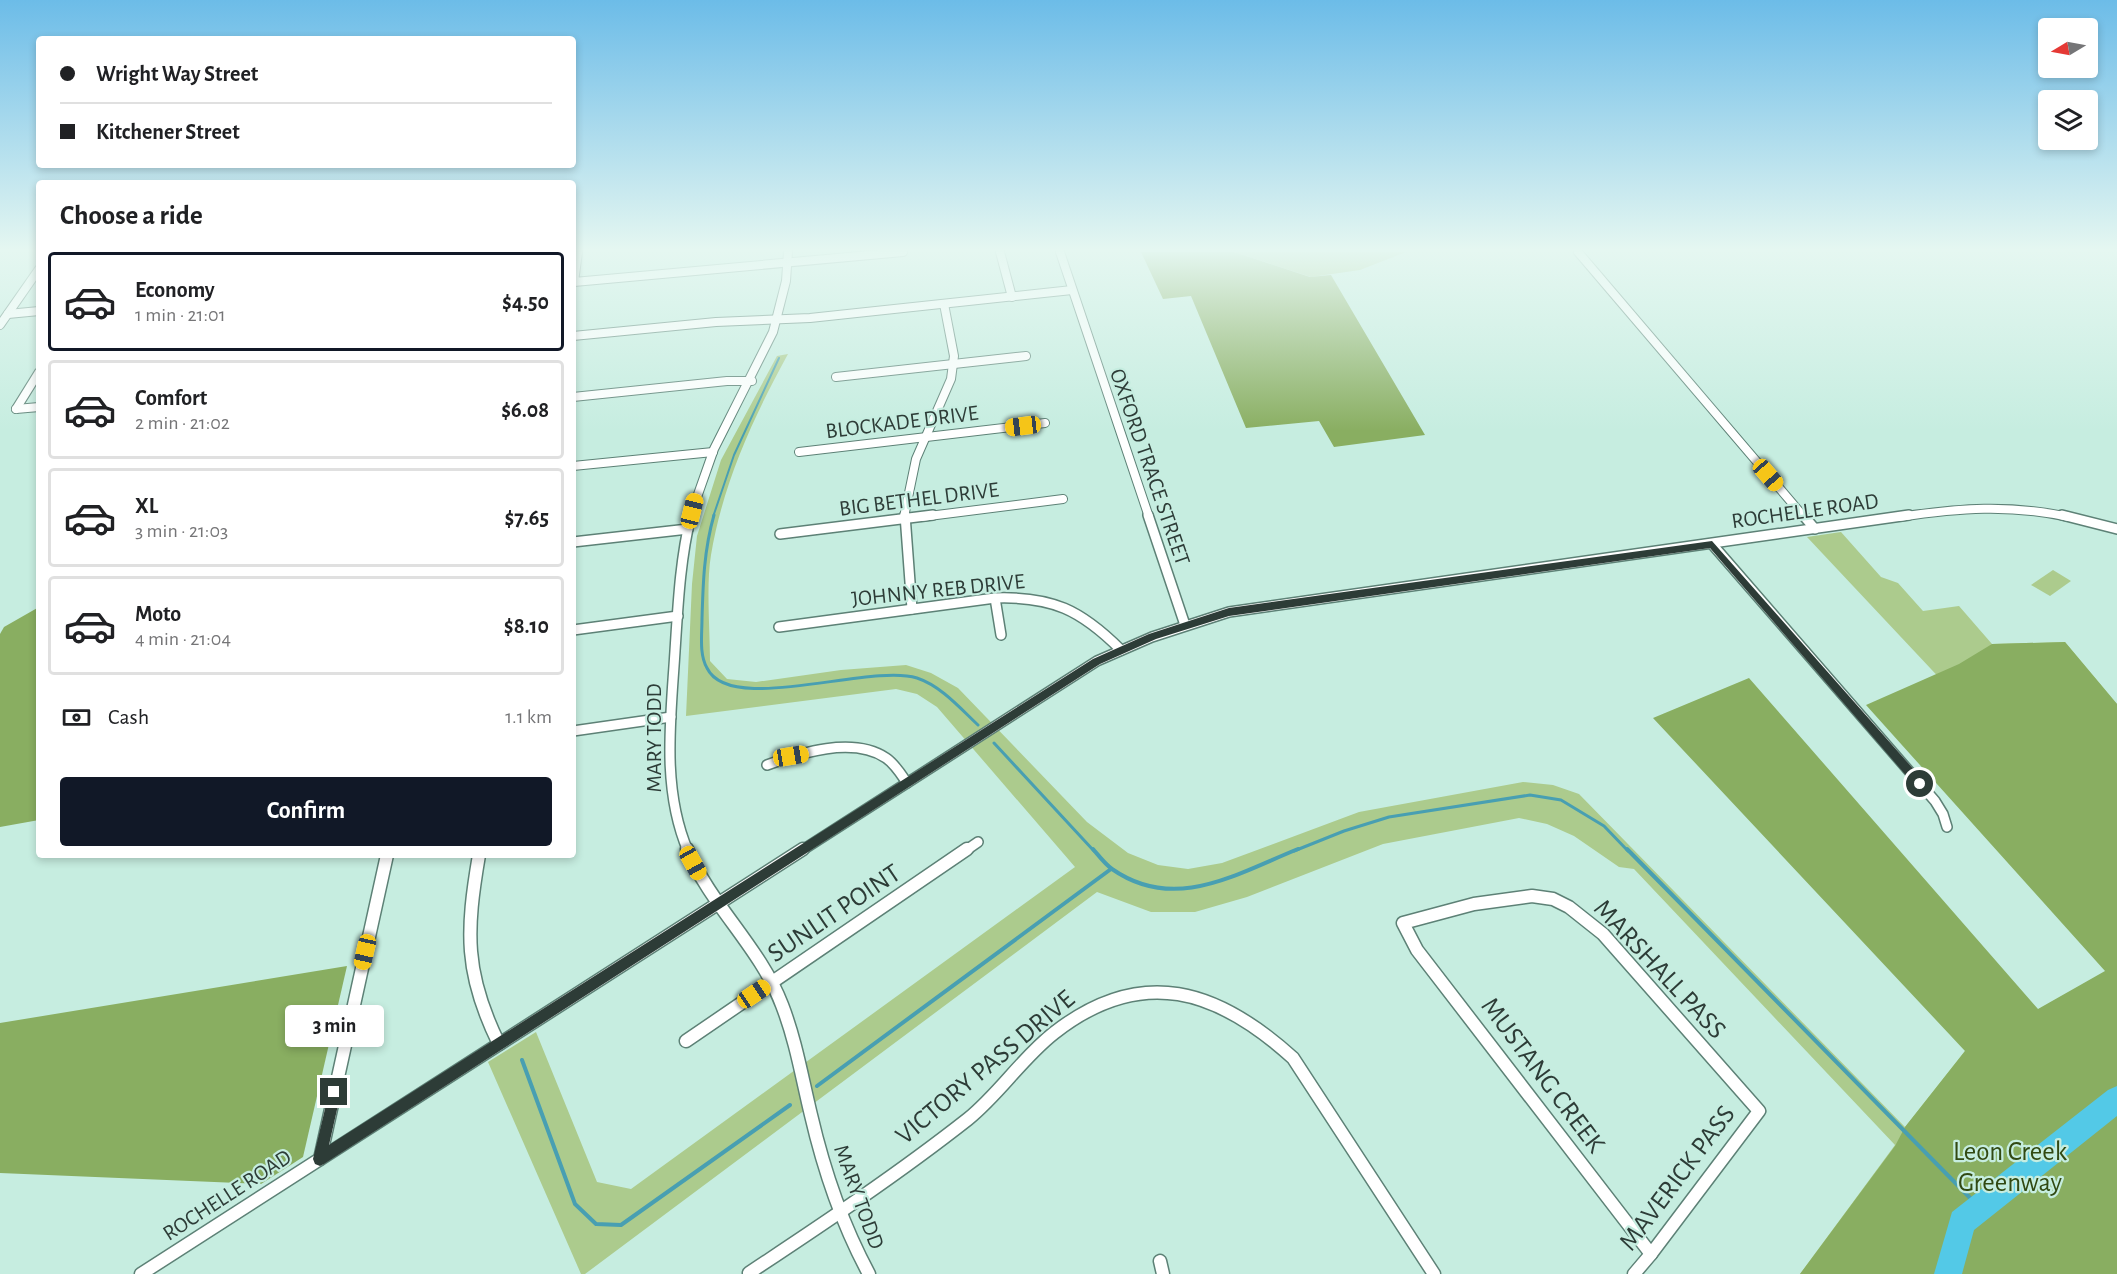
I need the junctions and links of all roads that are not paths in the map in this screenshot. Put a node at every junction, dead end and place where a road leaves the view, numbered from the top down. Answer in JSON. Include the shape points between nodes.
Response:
{"nodes":[{"id":1,"x":10,"y":311,"type":"edge"},
{"id":2,"x":34,"y":311,"type":"edge"},
{"id":3,"x":780,"y":311,"type":"edge"},
{"id":4,"x":868,"y":311,"type":"edge"},
{"id":5,"x":946,"y":311,"type":"edge"},
{"id":6,"x":1079,"y":311,"type":"edge"},
{"id":7,"x":1630,"y":311,"type":"edge"},
{"id":8,"x":8,"y":314,"type":"junction"},
{"id":9,"x":778,"y":318,"type":"junction"},
{"id":10,"x":0,"y":325,"type":"edge"},
{"id":11,"x":576,"y":336,"type":"edge"},
{"id":12,"x":1026,"y":356,"type":"dead end"},
{"id":13,"x":952,"y":364,"type":"junction"},
{"id":14,"x":36,"y":377,"type":"edge"},
{"id":15,"x":836,"y":377,"type":"dead end"},
{"id":16,"x":752,"y":381,"type":"junction"},
{"id":17,"x":576,"y":397,"type":"edge"},
{"id":18,"x":36,"y":406,"type":"edge"},
{"id":19,"x":1045,"y":423,"type":"dead end"},
{"id":20,"x":924,"y":438,"type":"junction"},
{"id":21,"x":713,"y":452,"type":"junction"},
{"id":22,"x":799,"y":452,"type":"dead end"},
{"id":23,"x":576,"y":466,"type":"edge"},
{"id":24,"x":1063,"y":499,"type":"dead end"},
{"id":25,"x":904,"y":518,"type":"junction"},
{"id":26,"x":687,"y":529,"type":"junction"},
{"id":27,"x":1815,"y":529,"type":"junction"},
{"id":28,"x":2117,"y":530,"type":"edge"},
{"id":29,"x":780,"y":534,"type":"dead end"},
{"id":30,"x":576,"y":542,"type":"edge"},
{"id":31,"x":1712,"y":544,"type":"junction"},
{"id":32,"x":995,"y":598,"type":"junction"},
{"id":33,"x":912,"y":609,"type":"junction"},
{"id":34,"x":678,"y":616,"type":"junction"},
{"id":35,"x":1185,"y":625,"type":"junction"},
{"id":36,"x":779,"y":627,"type":"dead end"},
{"id":37,"x":576,"y":630,"type":"edge"},
{"id":38,"x":1001,"y":635,"type":"dead end"},
{"id":39,"x":1121,"y":650,"type":"junction"},
{"id":40,"x":671,"y":717,"type":"junction"},
{"id":41,"x":576,"y":730,"type":"edge"},
{"id":42,"x":766,"y":765,"type":"dead end"},
{"id":43,"x":907,"y":783,"type":"junction"},
{"id":44,"x":1947,"y":827,"type":"dead end"},
{"id":45,"x":978,"y":842,"type":"dead end"},
{"id":46,"x":386,"y":858,"type":"edge"},
{"id":47,"x":478,"y":858,"type":"edge"},
{"id":48,"x":718,"y":903,"type":"junction"},
{"id":49,"x":1403,"y":923,"type":"joint"},
{"id":50,"x":772,"y":982,"type":"junction"},
{"id":51,"x":686,"y":1041,"type":"dead end"},
{"id":52,"x":499,"y":1044,"type":"junction"},
{"id":53,"x":1759,"y":1111,"type":"joint"},
{"id":54,"x":320,"y":1159,"type":"junction"},
{"id":55,"x":841,"y":1213,"type":"junction"},
{"id":56,"x":1650,"y":1254,"type":"junction"},
{"id":57,"x":749,"y":1273,"type":"edge"},
{"id":58,"x":141,"y":1274,"type":"edge"},
{"id":59,"x":868,"y":1274,"type":"edge"},
{"id":60,"x":1434,"y":1274,"type":"edge"},
{"id":61,"x":1634,"y":1274,"type":"edge"}],
"edges":[{"from":1,"to":8,"type":"street"},
{"from":2,"to":8,"type":"street"},
{"from":3,"to":9,"type":"street","name":"MARY TODD"},
{"from":4,"to":9,"type":"street"},
{"from":5,"to":13,"type":"street"},
{"from":6,"to":35,"type":"street","name":"OXFORD TRACE STREET"},
{"from":7,"to":27,"type":"street"},
{"from":8,"to":10,"type":"street"},
{"from":9,"to":11,"type":"street"},
{"from":9,"to":16,"type":"street","name":"MARY TODD"},
{"from":12,"to":13,"type":"street"},
{"from":13,"to":15,"type":"street"},
{"from":13,"to":20,"type":"street","via":[[944,398]]},
{"from":14,"to":18,"type":"street","via":[[16,409]]},
{"from":16,"to":17,"type":"street"},
{"from":16,"to":21,"type":"street","name":"MARY TODD"},
{"from":19,"to":20,"type":"street","name":"BLOCKADE DRIVE"},
{"from":20,"to":22,"type":"street","name":"BLOCKADE DRIVE"},
{"from":20,"to":25,"type":"street","via":[[909,483]]},
{"from":21,"to":23,"type":"street"},
{"from":21,"to":26,"type":"street","name":"MARY TODD"},
{"from":24,"to":25,"type":"street","name":"BIG BETHEL DRIVE"},
{"from":25,"to":29,"type":"street","name":"BIG BETHEL DRIVE"},
{"from":25,"to":33,"type":"street"},
{"from":26,"to":30,"type":"street"},
{"from":26,"to":34,"type":"street","name":"MARY TODD"},
{"from":27,"to":28,"type":"street","name":"ROCHELLE ROAD","via":[[1959,508],[2002,507],[2058,514]]},
{"from":27,"to":31,"type":"street","name":"ROCHELLE ROAD"},
{"from":31,"to":35,"type":"street","name":"ROCHELLE ROAD","via":[[1229,612]]},
{"from":31,"to":44,"type":"street","via":[[1935,801]]},
{"from":32,"to":33,"type":"street","name":"JOHNNY REB DRIVE"},
{"from":32,"to":38,"type":"street"},
{"from":32,"to":39,"type":"street","name":"JOHNNY REB DRIVE","via":[[1029,597],[1059,604],[1085,616]]},
{"from":33,"to":36,"type":"street","name":"JOHNNY REB DRIVE"},
{"from":34,"to":37,"type":"street"},
{"from":34,"to":40,"type":"street","name":"MARY TODD"},
{"from":35,"to":39,"type":"street","name":"ROCHELLE ROAD"},
{"from":39,"to":43,"type":"street","name":"ROCHELLE ROAD"},
{"from":40,"to":41,"type":"street"},
{"from":40,"to":48,"type":"street","name":"MARY TODD","via":[[669,773],[674,810],[693,863]]},
{"from":42,"to":43,"type":"street","via":[[791,756],[859,748],[890,762]]},
{"from":43,"to":48,"type":"street","name":"ROCHELLE ROAD"},
{"from":45,"to":50,"type":"street","name":"SUNLIT POINT"},
{"from":46,"to":54,"type":"street"},
{"from":47,"to":52,"type":"street","via":[[470,906],[469,960],[482,1013]]},
{"from":48,"to":50,"type":"street","name":"MARY TODD"},
{"from":48,"to":52,"type":"street","name":"ROCHELLE ROAD"},
{"from":49,"to":53,"type":"street","name":"MARSHALL PASS","via":[[1437,912],[1519,897],[1543,896],[1561,902],[1603,934]]},
{"from":49,"to":56,"type":"street","name":"MUSTANG CREEK","via":[[1424,959]]},
{"from":50,"to":51,"type":"street","name":"SUNLIT POINT"},
{"from":50,"to":55,"type":"street","name":"MARY TODD","via":[[790,1029],[815,1133]]},
{"from":52,"to":54,"type":"street","name":"ROCHELLE ROAD"},
{"from":53,"to":56,"type":"street","name":"MAVERICK PASS"},
{"from":54,"to":58,"type":"street","name":"ROCHELLE ROAD"},
{"from":55,"to":57,"type":"street","name":"VICTORY PASS DRIVE"},
{"from":55,"to":59,"type":"street","name":"MARY TODD"},
{"from":55,"to":60,"type":"street","name":"VICTORY PASS DRIVE","via":[[983,1107],[1035,1051],[1076,1016],[1115,997],[1175,992],[1209,1001],[1254,1022],[1293,1058]]},
{"from":56,"to":61,"type":"street","name":"MAVERICK PASS"}]}
